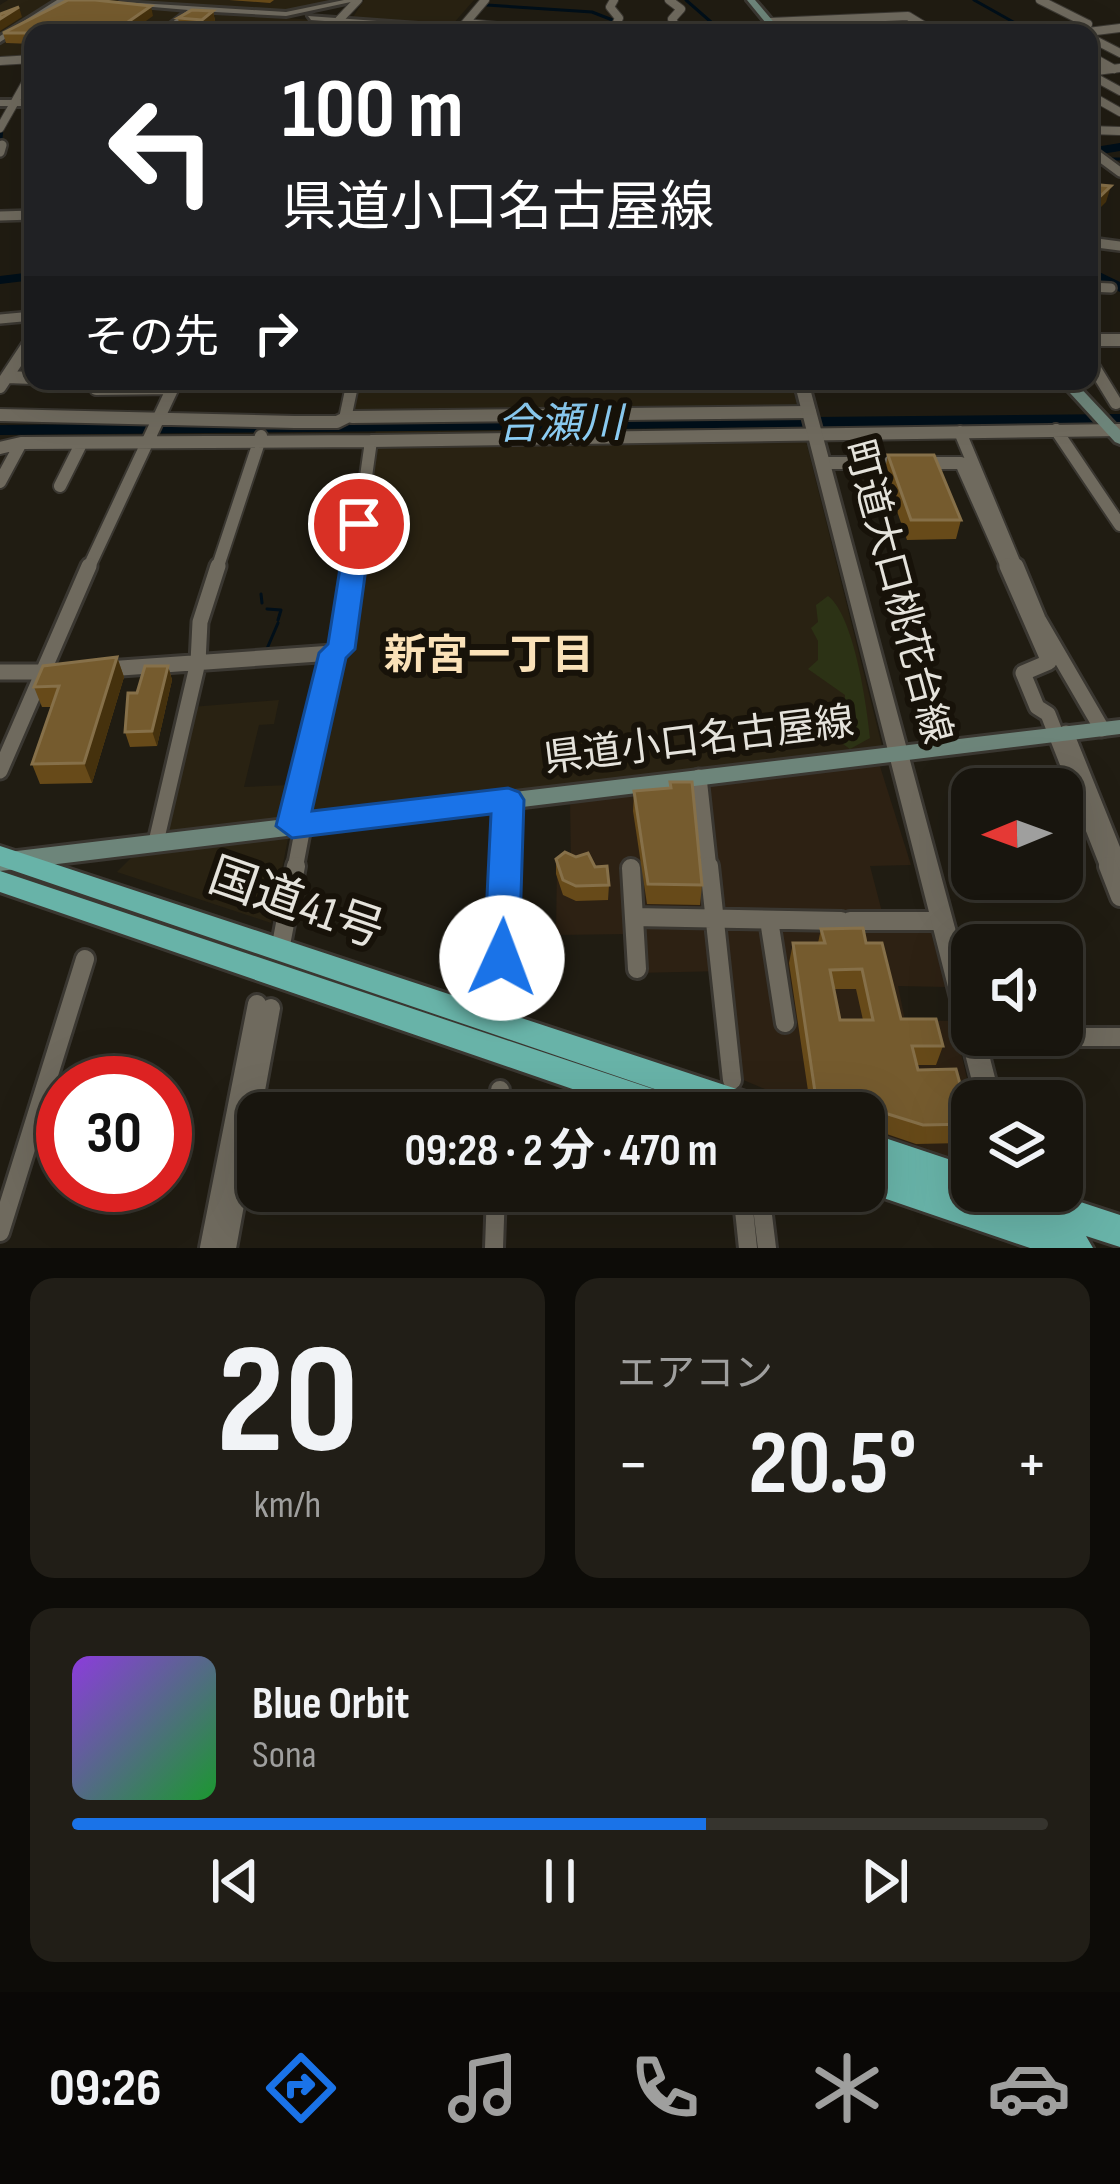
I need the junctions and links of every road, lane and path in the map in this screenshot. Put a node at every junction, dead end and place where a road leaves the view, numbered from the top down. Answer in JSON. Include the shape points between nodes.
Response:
{"nodes":[{"id":1,"x":62,"y":0,"type":"edge"},
{"id":2,"x":207,"y":0,"type":"edge"},
{"id":3,"x":357,"y":0,"type":"edge"},
{"id":4,"x":485,"y":0,"type":"edge"},
{"id":5,"x":669,"y":0,"type":"edge"},
{"id":6,"x":751,"y":0,"type":"edge"},
{"id":7,"x":1040,"y":0,"type":"edge"},
{"id":8,"x":109,"y":3,"type":"edge"},
{"id":9,"x":194,"y":9,"type":"junction"},
{"id":10,"x":271,"y":14,"type":"junction"},
{"id":11,"x":838,"y":19,"type":"junction"},
{"id":12,"x":338,"y":20,"type":"junction"},
{"id":13,"x":770,"y":22,"type":"joint"},
{"id":14,"x":25,"y":24,"type":"edge"},
{"id":15,"x":174,"y":24,"type":"edge"},
{"id":16,"x":370,"y":24,"type":"edge"},
{"id":17,"x":464,"y":24,"type":"edge"},
{"id":18,"x":674,"y":24,"type":"edge"},
{"id":19,"x":842,"y":24,"type":"edge"},
{"id":20,"x":921,"y":24,"type":"edge"},
{"id":21,"x":1088,"y":24,"type":"edge"},
{"id":22,"x":1098,"y":79,"type":"edge"},
{"id":23,"x":1120,"y":80,"type":"edge"},
{"id":24,"x":1103,"y":82,"type":"junction"},
{"id":25,"x":1098,"y":83,"type":"edge"},
{"id":26,"x":1120,"y":91,"type":"edge"},
{"id":27,"x":5,"y":103,"type":"edge"},
{"id":28,"x":1,"y":129,"type":"edge"},
{"id":29,"x":1098,"y":287,"type":"edge"},
{"id":30,"x":1111,"y":288,"type":"dead end"},
{"id":31,"x":24,"y":350,"type":"edge"},
{"id":32,"x":20,"y":356,"type":"junction"},
{"id":33,"x":0,"y":357,"type":"edge"},
{"id":34,"x":1098,"y":373,"type":"edge"},
{"id":35,"x":3,"y":382,"type":"edge"},
{"id":36,"x":171,"y":390,"type":"edge"},
{"id":37,"x":351,"y":390,"type":"edge"},
{"id":38,"x":804,"y":390,"type":"edge"},
{"id":39,"x":1076,"y":390,"type":"edge"},
{"id":40,"x":1118,"y":403,"type":"edge"},
{"id":41,"x":1094,"y":406,"type":"junction"},
{"id":42,"x":0,"y":415,"type":"edge"},
{"id":43,"x":349,"y":416,"type":"junction"},
{"id":44,"x":813,"y":423,"type":"junction"},
{"id":45,"x":1056,"y":430,"type":"junction"},
{"id":46,"x":961,"y":431,"type":"junction"},
{"id":47,"x":1115,"y":432,"type":"edge"},
{"id":48,"x":148,"y":433,"type":"junction"},
{"id":49,"x":260,"y":440,"type":"junction"},
{"id":50,"x":371,"y":440,"type":"junction"},
{"id":51,"x":21,"y":443,"type":"junction"},
{"id":52,"x":81,"y":444,"type":"junction"},
{"id":53,"x":0,"y":448,"type":"edge"},
{"id":54,"x":823,"y":463,"type":"junction"},
{"id":55,"x":0,"y":482,"type":"edge"},
{"id":56,"x":60,"y":486,"type":"dead end"},
{"id":57,"x":1120,"y":525,"type":"edge"},
{"id":58,"x":333,"y":653,"type":"junction"},
{"id":59,"x":198,"y":662,"type":"junction"},
{"id":60,"x":81,"y":670,"type":"edge"},
{"id":61,"x":62,"y":671,"type":"edge"},
{"id":62,"x":0,"y":672,"type":"edge"},
{"id":63,"x":44,"y":672,"type":"junction"},
{"id":64,"x":1111,"y":728,"type":"edge"},
{"id":65,"x":1061,"y":734,"type":"junction"},
{"id":66,"x":899,"y":753,"type":"junction"},
{"id":67,"x":0,"y":772,"type":"edge"},
{"id":68,"x":699,"y":777,"type":"junction"},
{"id":69,"x":508,"y":800,"type":"junction"},
{"id":70,"x":297,"y":829,"type":"junction"},
{"id":71,"x":156,"y":842,"type":"junction"},
{"id":72,"x":1115,"y":844,"type":"edge"},
{"id":73,"x":3,"y":865,"type":"edge"},
{"id":74,"x":1120,"y":867,"type":"edge"},
{"id":75,"x":631,"y":868,"type":"dead end"},
{"id":76,"x":1120,"y":897,"type":"edge"},
{"id":77,"x":634,"y":917,"type":"junction"},
{"id":78,"x":715,"y":918,"type":"junction"},
{"id":79,"x":769,"y":920,"type":"junction"},
{"id":80,"x":943,"y":921,"type":"junction"},
{"id":81,"x":280,"y":950,"type":"junction"},
{"id":82,"x":951,"y":951,"type":"edge"},
{"id":83,"x":86,"y":959,"type":"dead end"},
{"id":84,"x":638,"y":969,"type":"dead end"},
{"id":85,"x":501,"y":998,"type":"dead end"},
{"id":86,"x":785,"y":1023,"type":"dead end"},
{"id":87,"x":1083,"y":1036,"type":"edge"},
{"id":88,"x":1120,"y":1036,"type":"edge"},
{"id":89,"x":732,"y":1080,"type":"dead end"},
{"id":90,"x":625,"y":1092,"type":"edge"},
{"id":91,"x":703,"y":1092,"type":"edge"},
{"id":92,"x":885,"y":1153,"type":"edge"},
{"id":93,"x":951,"y":1175,"type":"edge"},
{"id":94,"x":885,"y":1184,"type":"edge"},
{"id":95,"x":495,"y":1212,"type":"edge"},
{"id":96,"x":744,"y":1212,"type":"edge"},
{"id":97,"x":763,"y":1212,"type":"edge"},
{"id":98,"x":1065,"y":1212,"type":"edge"},
{"id":99,"x":1120,"y":1231,"type":"edge"},
{"id":100,"x":0,"y":1232,"type":"edge"},
{"id":101,"x":1024,"y":1239,"type":"edge"},
{"id":102,"x":209,"y":1248,"type":"edge"},
{"id":103,"x":227,"y":1248,"type":"edge"},
{"id":104,"x":494,"y":1248,"type":"edge"},
{"id":105,"x":748,"y":1248,"type":"edge"},
{"id":106,"x":767,"y":1248,"type":"edge"},
{"id":107,"x":1077,"y":1248,"type":"edge"}],
"edges":[{"from":1,"to":14,"type":"street"},
{"from":2,"to":9,"type":"street"},
{"from":3,"to":10,"type":"street"},
{"from":3,"to":12,"type":"street"},
{"from":4,"to":17,"type":"street"},
{"from":5,"to":18,"type":"street","via":[[681,9]]},
{"from":6,"to":13,"type":"main road"},
{"from":7,"to":21,"type":"street"},
{"from":8,"to":9,"type":"street"},
{"from":9,"to":10,"type":"street"},
{"from":9,"to":15,"type":"street"},
{"from":10,"to":12,"type":"street"},
{"from":11,"to":13,"type":"street"},
{"from":11,"to":19,"type":"street"},
{"from":11,"to":20,"type":"street","via":[[908,16]]},
{"from":12,"to":16,"type":"street"},
{"from":22,"to":24,"type":"street"},
{"from":23,"to":24,"type":"street"},
{"from":24,"to":25,"type":"street"},
{"from":24,"to":26,"type":"street"},
{"from":27,"to":28,"type":"street"},
{"from":29,"to":30,"type":"street"},
{"from":31,"to":32,"type":"street"},
{"from":32,"to":33,"type":"street"},
{"from":32,"to":35,"type":"street"},
{"from":34,"to":40,"type":"street"},
{"from":36,"to":48,"type":"street"},
{"from":37,"to":43,"type":"street"},
{"from":38,"to":44,"type":"street","name":"町道大口桃花台線"},
{"from":39,"to":41,"type":"main road"},
{"from":40,"to":41,"type":"street"},
{"from":41,"to":47,"type":"main road"},
{"from":42,"to":48,"type":"street","via":[[84,416]]},
{"from":43,"to":44,"type":"street"},
{"from":43,"to":48,"type":"street"},
{"from":44,"to":46,"type":"street"},
{"from":44,"to":50,"type":"street"},
{"from":44,"to":54,"type":"street","name":"町道大口桃花台線"},
{"from":45,"to":46,"type":"street"},
{"from":45,"to":47,"type":"street"},
{"from":45,"to":57,"type":"street"},
{"from":46,"to":64,"type":"street","via":[[1038,619]]},
{"from":48,"to":49,"type":"street"},
{"from":48,"to":52,"type":"street"},
{"from":48,"to":63,"type":"street"},
{"from":49,"to":50,"type":"street"},
{"from":49,"to":59,"type":"street","via":[[200,622]]},
{"from":50,"to":58,"type":"street","via":[[341,649]]},
{"from":51,"to":52,"type":"street"},
{"from":51,"to":53,"type":"street"},
{"from":51,"to":55,"type":"street"},
{"from":52,"to":56,"type":"street"},
{"from":54,"to":65,"type":"street","via":[[961,463],[1049,662],[1023,673]]},
{"from":54,"to":66,"type":"street","name":"町道大口桃花台線"},
{"from":58,"to":59,"type":"street"},
{"from":58,"to":70,"type":"street"},
{"from":59,"to":60,"type":"street"},
{"from":59,"to":71,"type":"street"},
{"from":61,"to":63,"type":"street"},
{"from":62,"to":63,"type":"street"},
{"from":63,"to":67,"type":"street"},
{"from":64,"to":65,"type":"main road","name":"県道小口名古屋線"},
{"from":65,"to":66,"type":"main road","name":"県道小口名古屋線"},
{"from":65,"to":72,"type":"street"},
{"from":65,"to":76,"type":"street"},
{"from":66,"to":68,"type":"main road","name":"県道小口名古屋線"},
{"from":66,"to":80,"type":"street","name":"町道大口桃花台線"},
{"from":68,"to":69,"type":"main road","name":"県道小口名古屋線"},
{"from":68,"to":78,"type":"street"},
{"from":69,"to":70,"type":"main road","name":"県道小口名古屋線"},
{"from":69,"to":85,"type":"street"},
{"from":70,"to":71,"type":"main road","name":"県道小口名古屋線"},
{"from":70,"to":81,"type":"street"},
{"from":71,"to":73,"type":"main road","name":"県道小口名古屋線"},
{"from":72,"to":74,"type":"street"},
{"from":73,"to":81,"type":"highway","name":"国道41号"},
{"from":73,"to":90,"type":"highway","name":"国道41号"},
{"from":75,"to":77,"type":"street"},
{"from":77,"to":78,"type":"street"},
{"from":77,"to":84,"type":"street"},
{"from":78,"to":79,"type":"street"},
{"from":78,"to":89,"type":"street"},
{"from":79,"to":80,"type":"street"},
{"from":79,"to":86,"type":"street"},
{"from":80,"to":82,"type":"street","name":"町道大口桃花台線"},
{"from":81,"to":91,"type":"highway","name":"国道41号"},
{"from":83,"to":100,"type":"street"},
{"from":87,"to":88,"type":"street"},
{"from":92,"to":93,"type":"highway"},
{"from":94,"to":101,"type":"highway"},
{"from":95,"to":104,"type":"street"},
{"from":96,"to":105,"type":"street"},
{"from":97,"to":106,"type":"street"},
{"from":98,"to":99,"type":"highway"},
{"from":101,"to":107,"type":"highway"},
{"from":102,"to":103,"type":"street","via":[[264,1006]]}]}
